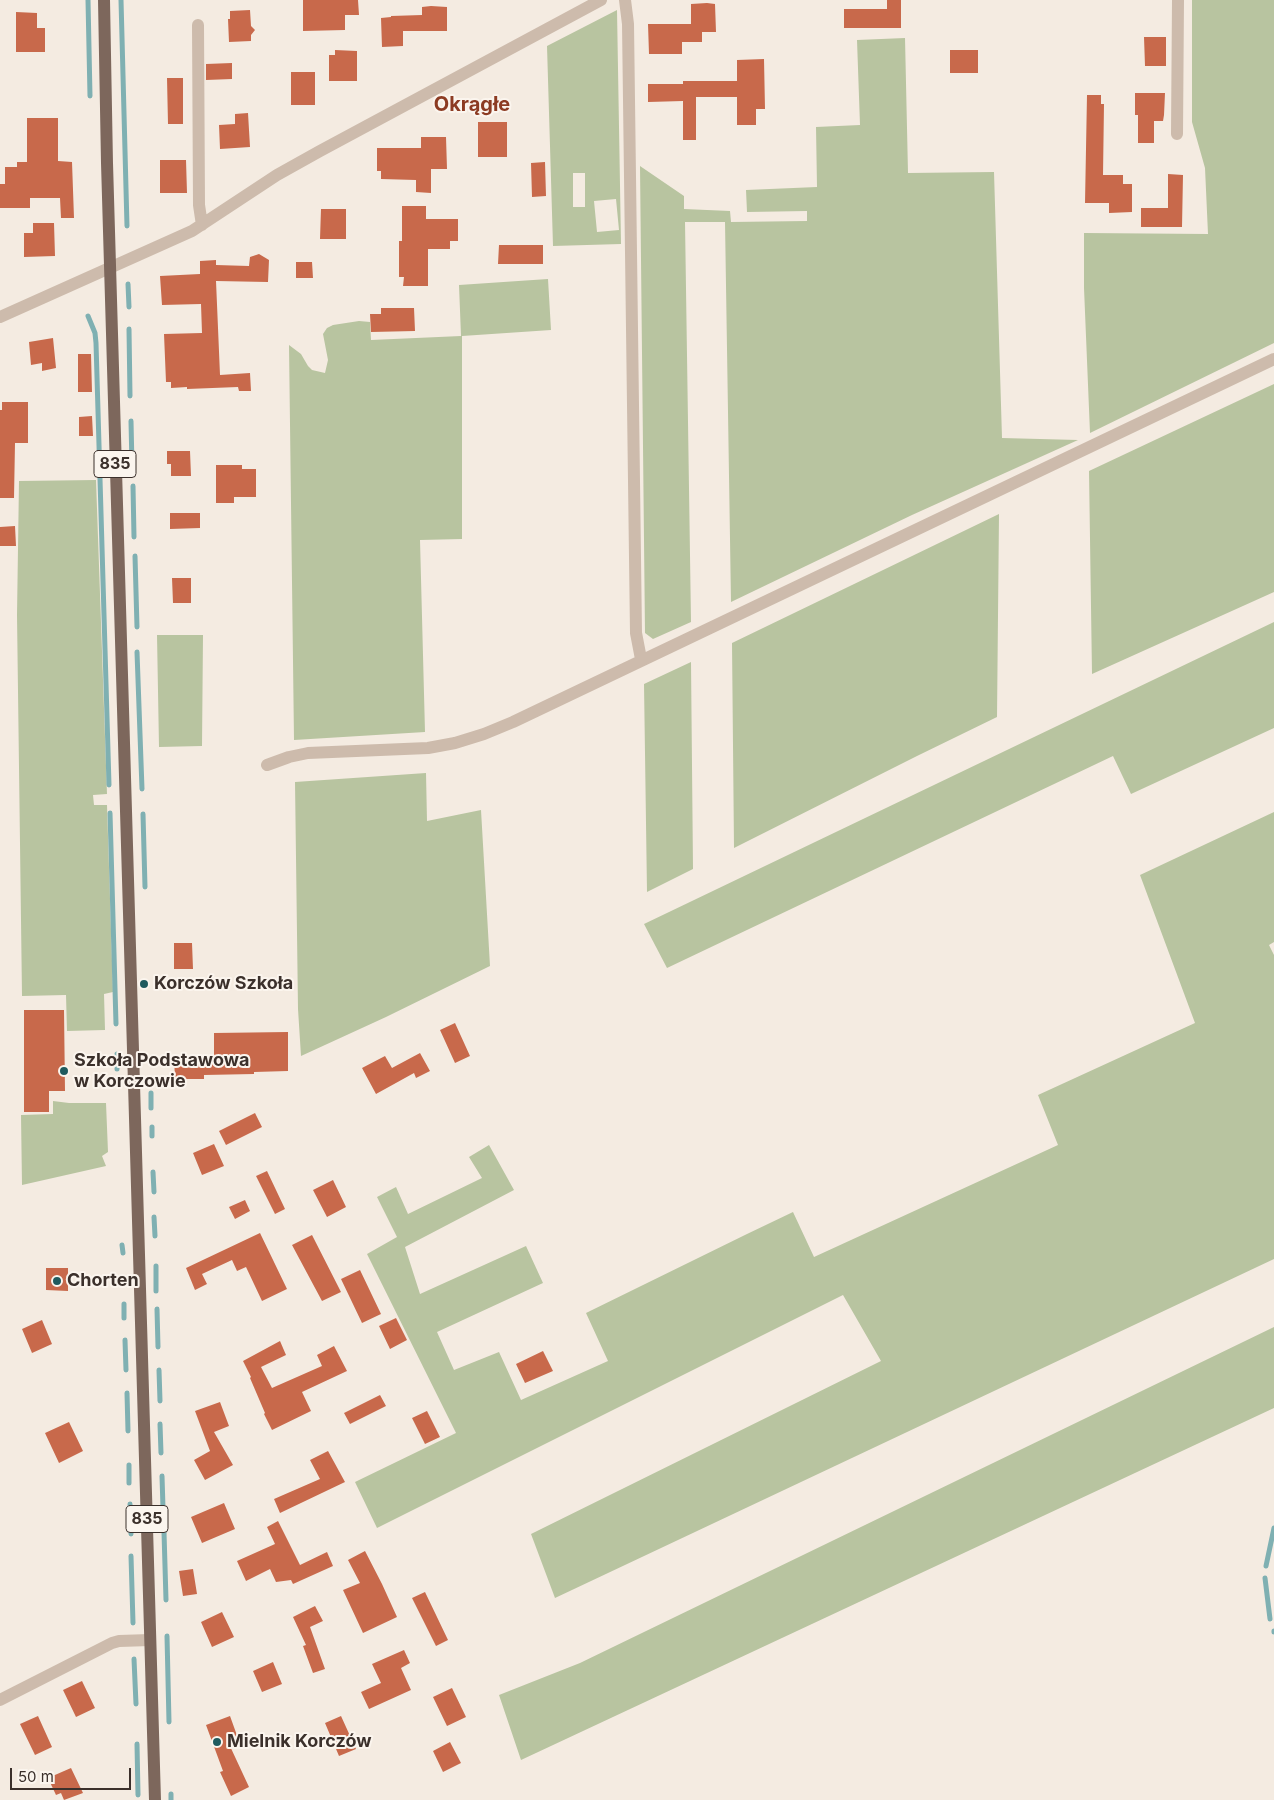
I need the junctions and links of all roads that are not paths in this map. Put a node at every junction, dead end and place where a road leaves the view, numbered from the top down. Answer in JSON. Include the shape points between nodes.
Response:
{"nodes":[{"id":1,"x":104,"y":0,"type":"edge"},
{"id":2,"x":601,"y":0,"type":"edge"},
{"id":3,"x":625,"y":0,"type":"edge"},
{"id":4,"x":1178,"y":0,"type":"edge"},
{"id":5,"x":198,"y":25,"type":"dead end"},
{"id":6,"x":1177,"y":134,"type":"dead end"},
{"id":7,"x":202,"y":226,"type":"junction"},
{"id":8,"x":110,"y":267,"type":"junction"},
{"id":9,"x":0,"y":317,"type":"edge"},
{"id":10,"x":1274,"y":359,"type":"edge"},
{"id":11,"x":641,"y":660,"type":"junction"},
{"id":12,"x":267,"y":765,"type":"dead end"},
{"id":13,"x":150,"y":1640,"type":"junction"},
{"id":14,"x":0,"y":1700,"type":"edge"},
{"id":15,"x":155,"y":1800,"type":"edge"}],
"edges":[{"from":1,"to":8,"type":"main road","number":"835"},
{"from":2,"to":7,"type":"street","via":[[320,151]]},
{"from":3,"to":11,"type":"street","via":[[628,24],[636,633]]},
{"from":4,"to":6,"type":"street"},
{"from":5,"to":7,"type":"street","via":[[199,205]]},
{"from":7,"to":8,"type":"street"},
{"from":8,"to":9,"type":"street"},
{"from":8,"to":13,"type":"main road","number":"835"},
{"from":10,"to":11,"type":"street"},
{"from":11,"to":12,"type":"street","via":[[512,722],[455,743],[428,748],[308,753]]},
{"from":13,"to":14,"type":"street","via":[[112,1643]]},
{"from":13,"to":15,"type":"main road","number":"835"}]}
